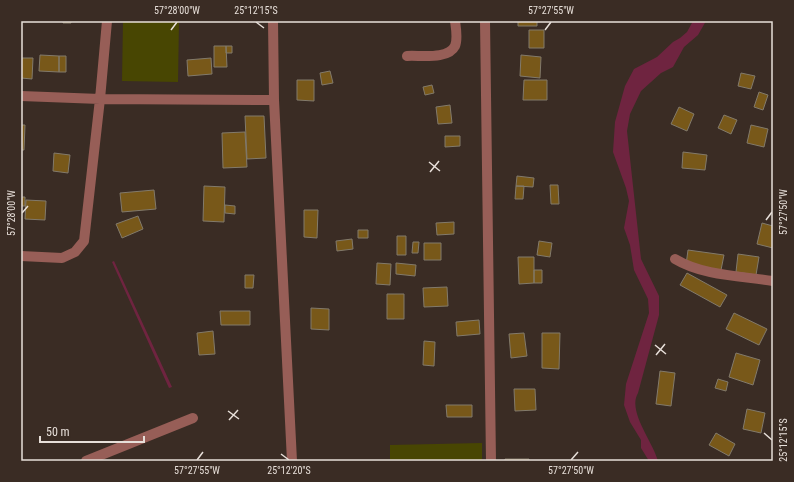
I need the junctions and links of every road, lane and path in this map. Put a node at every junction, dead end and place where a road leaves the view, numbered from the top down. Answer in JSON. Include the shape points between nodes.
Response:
{"nodes":[{"id":1,"x":107,"y":21,"type":"edge"},
{"id":2,"x":273,"y":21,"type":"edge"},
{"id":3,"x":455,"y":21,"type":"edge"},
{"id":4,"x":485,"y":21,"type":"edge"},
{"id":5,"x":407,"y":56,"type":"dead end"},
{"id":6,"x":21,"y":96,"type":"edge"},
{"id":7,"x":100,"y":99,"type":"junction"},
{"id":8,"x":274,"y":100,"type":"junction"},
{"id":9,"x":21,"y":256,"type":"edge"},
{"id":10,"x":675,"y":259,"type":"dead end"},
{"id":11,"x":773,"y":281,"type":"edge"},
{"id":12,"x":193,"y":418,"type":"dead end"},
{"id":13,"x":86,"y":461,"type":"edge"},
{"id":14,"x":292,"y":461,"type":"edge"},
{"id":15,"x":491,"y":461,"type":"edge"}],
"edges":[{"from":1,"to":7,"type":"street"},
{"from":2,"to":8,"type":"street"},
{"from":3,"to":5,"type":"street","via":[[456,45],[452,50],[443,54]]},
{"from":4,"to":15,"type":"street"},
{"from":6,"to":7,"type":"street"},
{"from":7,"to":8,"type":"street"},
{"from":7,"to":9,"type":"street","via":[[84,241],[75,252],[62,258]]},
{"from":8,"to":14,"type":"street"},
{"from":10,"to":11,"type":"street","via":[[684,265],[707,271]]},
{"from":12,"to":13,"type":"street"}]}
